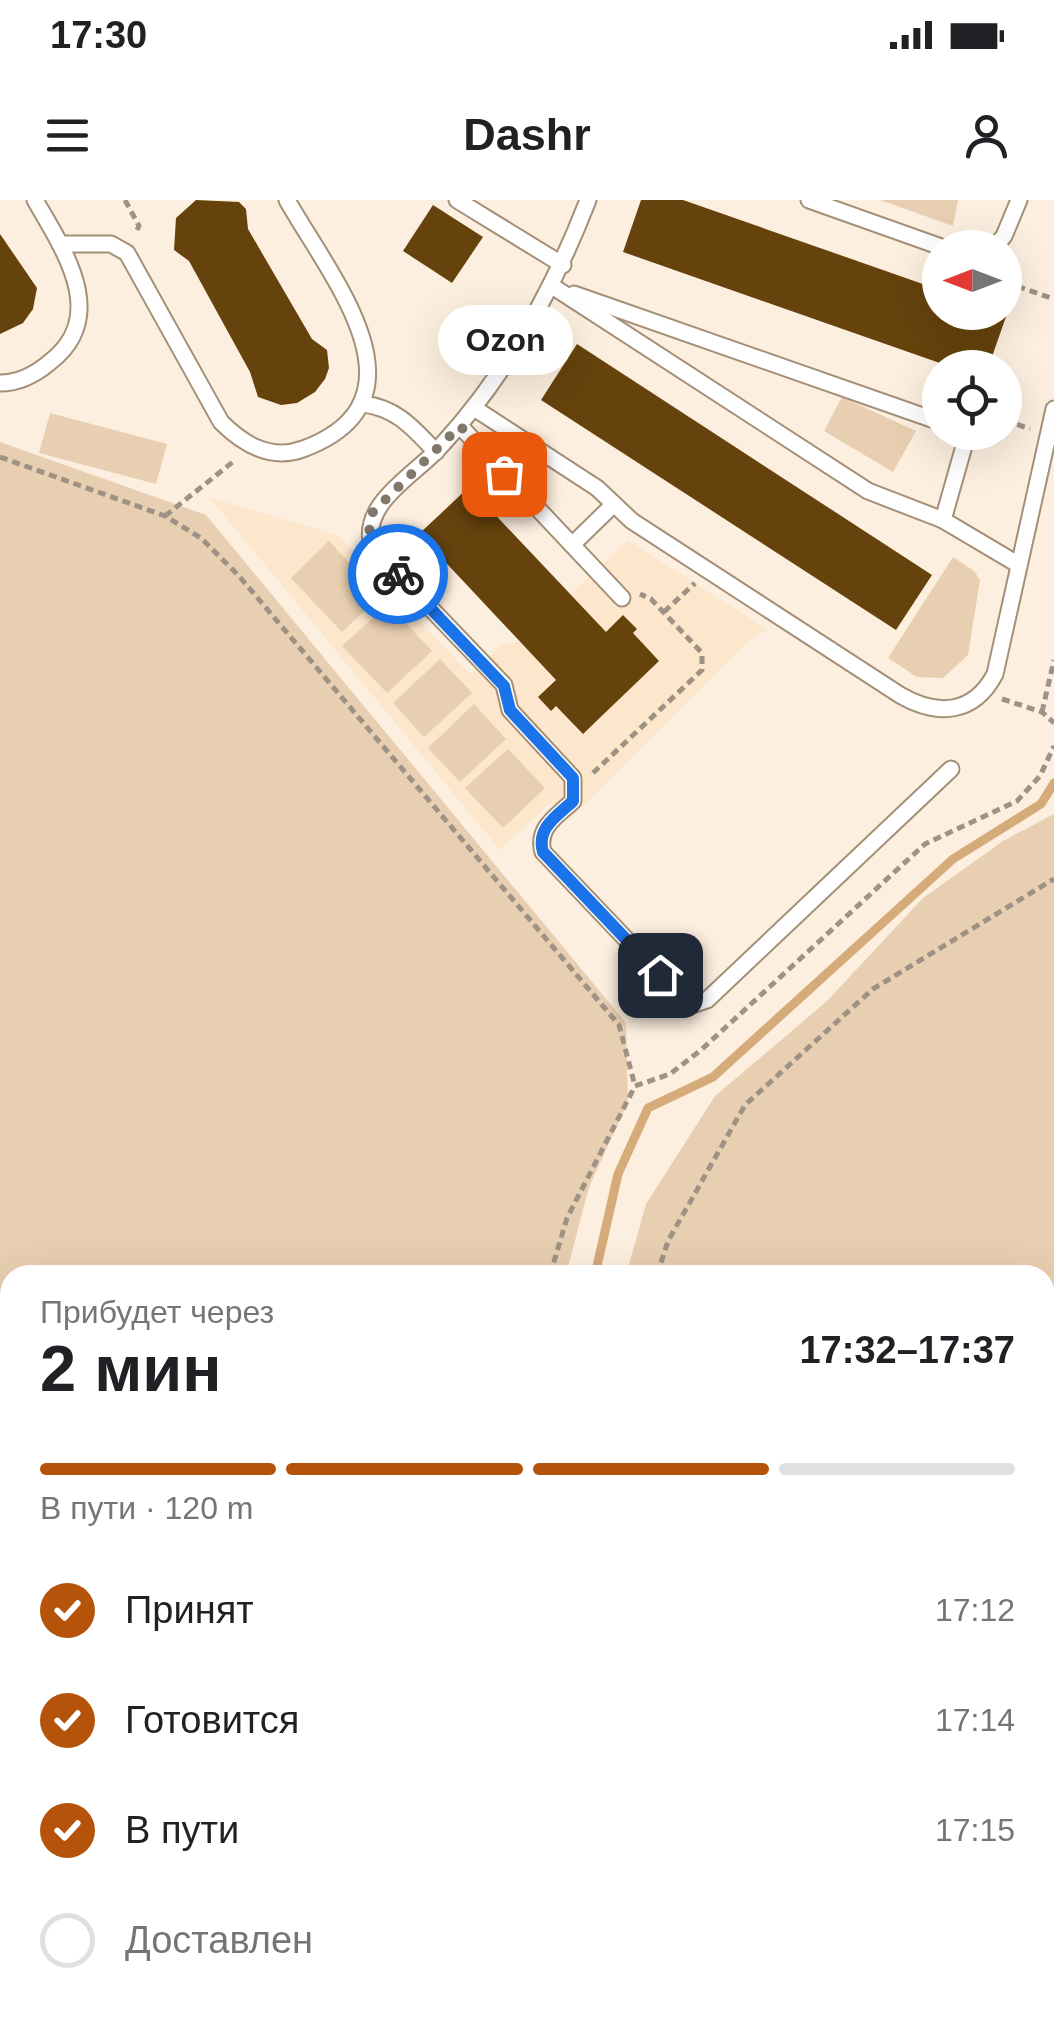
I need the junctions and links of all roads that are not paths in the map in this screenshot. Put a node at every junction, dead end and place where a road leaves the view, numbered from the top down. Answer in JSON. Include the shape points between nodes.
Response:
{"nodes":[{"id":1,"x":35,"y":200,"type":"edge"},
{"id":2,"x":287,"y":200,"type":"edge"},
{"id":3,"x":458,"y":200,"type":"edge"},
{"id":4,"x":588,"y":200,"type":"edge"},
{"id":5,"x":809,"y":200,"type":"edge"},
{"id":6,"x":1019,"y":200,"type":"edge"},
{"id":7,"x":1006,"y":230,"type":"edge"},
{"id":8,"x":922,"y":240,"type":"edge"},
{"id":9,"x":60,"y":244,"type":"junction"},
{"id":10,"x":563,"y":265,"type":"junction"},
{"id":11,"x":552,"y":286,"type":"junction"},
{"id":12,"x":0,"y":382,"type":"edge"},
{"id":13,"x":363,"y":404,"type":"junction"},
{"id":14,"x":474,"y":408,"type":"junction"},
{"id":15,"x":1054,"y":409,"type":"edge"},
{"id":16,"x":922,"y":416,"type":"edge"},
{"id":17,"x":460,"y":426,"type":"junction"},
{"id":18,"x":963,"y":450,"type":"edge"},
{"id":19,"x":436,"y":452,"type":"junction"},
{"id":20,"x":614,"y":504,"type":"junction"},
{"id":21,"x":944,"y":520,"type":"junction"},
{"id":22,"x":572,"y":545,"type":"junction"},
{"id":23,"x":1020,"y":564,"type":"junction"},
{"id":24,"x":622,"y":598,"type":"road end"},
{"id":25,"x":950,"y":769,"type":"dead end"}],
"edges":[{"from":1,"to":9,"type":"lane"},
{"from":2,"to":13,"type":"lane","via":[[367,348]]},
{"from":3,"to":10,"type":"lane"},
{"from":4,"to":10,"type":"lane"},
{"from":5,"to":8,"type":"lane"},
{"from":6,"to":7,"type":"lane"},
{"from":9,"to":12,"type":"lane","via":[[76,272],[76,326],[61,354],[36,374]]},
{"from":9,"to":13,"type":"lane","via":[[112,244],[127,254],[221,422],[252,446],[295,452],[322,442],[346,427]]},
{"from":10,"to":11,"type":"lane"},
{"from":11,"to":14,"type":"lane"},
{"from":11,"to":16,"type":"lane"},
{"from":11,"to":21,"type":"lane","via":[[868,491]]},
{"from":13,"to":19,"type":"lane","via":[[385,406],[405,419]]},
{"from":14,"to":17,"type":"lane"},
{"from":14,"to":20,"type":"lane"},
{"from":15,"to":23,"type":"lane"},
{"from":17,"to":19,"type":"lane"},
{"from":17,"to":22,"type":"lane"},
{"from":18,"to":21,"type":"lane"},
{"from":19,"to":25,"type":"lane","via":[[373,512],[367,528],[372,547],[504,686],[510,710],[573,778],[573,801],[544,828],[543,852],[683,1000],[707,1000]]},
{"from":20,"to":22,"type":"lane"},
{"from":20,"to":23,"type":"lane","via":[[920,706],[944,711],[985,693],[995,674]]},
{"from":21,"to":23,"type":"lane"},
{"from":22,"to":24,"type":"lane"}]}
